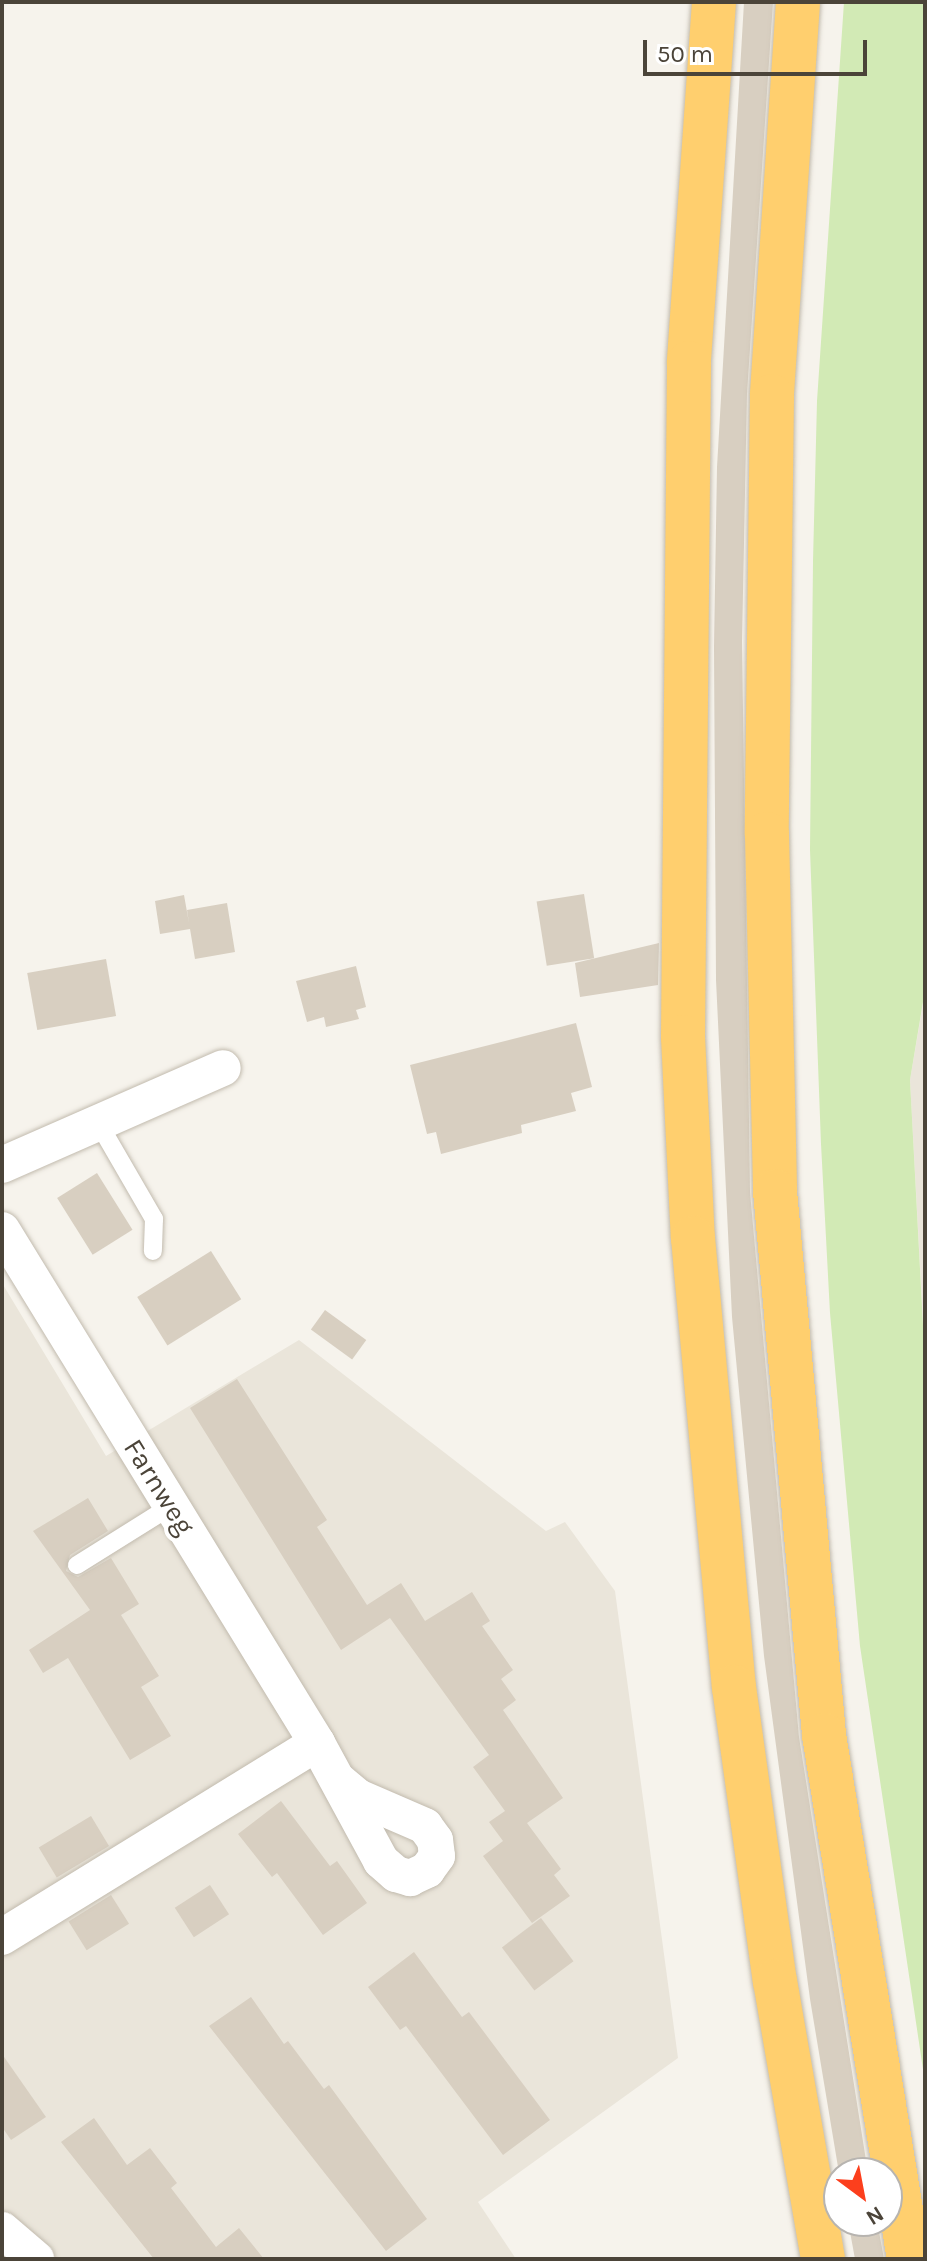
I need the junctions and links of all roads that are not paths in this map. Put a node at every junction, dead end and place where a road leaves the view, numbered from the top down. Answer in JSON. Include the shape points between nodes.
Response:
{"nodes":[{"id":1,"x":714,"y":2,"type":"edge"},
{"id":2,"x":798,"y":2,"type":"edge"},
{"id":3,"x":223,"y":1068,"type":"dead end"},
{"id":4,"x":99,"y":1124,"type":"junction"},
{"id":5,"x":2,"y":1165,"type":"edge"},
{"id":6,"x":2,"y":1230,"type":"edge"},
{"id":7,"x":153,"y":1251,"type":"dead end"},
{"id":8,"x":171,"y":1506,"type":"junction"},
{"id":9,"x":77,"y":1565,"type":"dead end"},
{"id":10,"x":317,"y":1743,"type":"junction"},
{"id":11,"x":339,"y":1781,"type":"dead end"},
{"id":12,"x":2,"y":1937,"type":"edge"},
{"id":13,"x":2,"y":2230,"type":"edge"},
{"id":14,"x":36,"y":2259,"type":"edge"},
{"id":15,"x":823,"y":2259,"type":"edge"},
{"id":16,"x":909,"y":2259,"type":"edge"}],
"edges":[{"from":1,"to":15,"type":"highway","via":[[689,363],[682,852],[685,1083],[716,1519],[734,1687],[775,1981]]},
{"from":2,"to":16,"type":"highway","via":[[772,396],[767,851],[775,1191],[824,1735]]},
{"from":3,"to":4,"type":"street"},
{"from":4,"to":5,"type":"street"},
{"from":4,"to":7,"type":"lane","via":[[154,1219]]},
{"from":6,"to":8,"type":"street","name":"Farnweg"},
{"from":8,"to":9,"type":"lane"},
{"from":8,"to":10,"type":"street","name":"Farnweg"},
{"from":10,"to":11,"type":"street","name":"Farnweg"},
{"from":10,"to":12,"type":"street"},
{"from":13,"to":14,"type":"street"}]}
